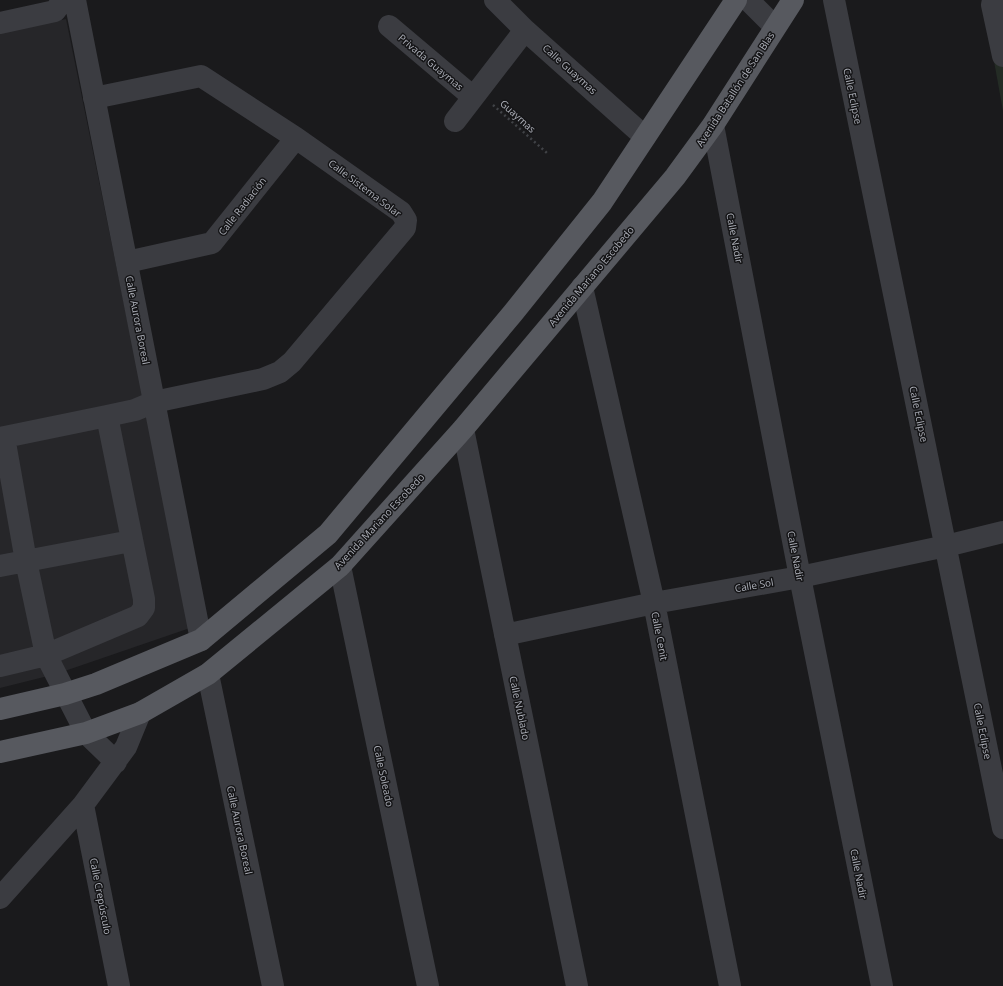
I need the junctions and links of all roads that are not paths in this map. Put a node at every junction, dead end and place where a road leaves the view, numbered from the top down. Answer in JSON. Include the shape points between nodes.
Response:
{"nodes":[{"id":1,"x":63,"y":0,"type":"edge"},
{"id":2,"x":75,"y":0,"type":"edge"},
{"id":3,"x":495,"y":0,"type":"edge"},
{"id":4,"x":736,"y":0,"type":"edge"},
{"id":5,"x":748,"y":0,"type":"edge"},
{"id":6,"x":793,"y":0,"type":"edge"},
{"id":7,"x":834,"y":0,"type":"edge"},
{"id":8,"x":993,"y":0,"type":"edge"},
{"id":9,"x":0,"y":23,"type":"edge"},
{"id":10,"x":389,"y":26,"type":"dead end"},
{"id":11,"x":776,"y":27,"type":"junction"},
{"id":12,"x":525,"y":30,"type":"junction"},
{"id":13,"x":1003,"y":56,"type":"edge"},
{"id":14,"x":476,"y":94,"type":"junction"},
{"id":15,"x":94,"y":98,"type":"junction"},
{"id":16,"x":455,"y":121,"type":"dead end"},
{"id":17,"x":713,"y":125,"type":"junction"},
{"id":18,"x":649,"y":131,"type":"junction"},
{"id":19,"x":296,"y":138,"type":"junction"},
{"id":20,"x":675,"y":177,"type":"joint"},
{"id":21,"x":127,"y":262,"type":"junction"},
{"id":22,"x":582,"y":287,"type":"junction"},
{"id":23,"x":154,"y":402,"type":"junction"},
{"id":24,"x":107,"y":416,"type":"junction"},
{"id":25,"x":463,"y":429,"type":"junction"},
{"id":26,"x":2,"y":438,"type":"edge"},
{"id":27,"x":1003,"y":532,"type":"edge"},
{"id":28,"x":131,"y":541,"type":"junction"},
{"id":29,"x":946,"y":546,"type":"junction"},
{"id":30,"x":26,"y":561,"type":"junction"},
{"id":31,"x":0,"y":566,"type":"edge"},
{"id":32,"x":340,"y":566,"type":"junction"},
{"id":33,"x":800,"y":577,"type":"junction"},
{"id":34,"x":654,"y":603,"type":"junction"},
{"id":35,"x":505,"y":635,"type":"junction"},
{"id":36,"x":201,"y":640,"type":"junction"},
{"id":37,"x":46,"y":655,"type":"junction"},
{"id":38,"x":0,"y":666,"type":"edge"},
{"id":39,"x":208,"y":674,"type":"junction"},
{"id":40,"x":65,"y":694,"type":"junction"},
{"id":41,"x":0,"y":709,"type":"edge"},
{"id":42,"x":140,"y":713,"type":"junction"},
{"id":43,"x":86,"y":733,"type":"junction"},
{"id":44,"x":0,"y":752,"type":"edge"},
{"id":45,"x":116,"y":762,"type":"junction"},
{"id":46,"x":83,"y":805,"type":"junction"},
{"id":47,"x":1003,"y":828,"type":"edge"},
{"id":48,"x":0,"y":898,"type":"edge"},
{"id":49,"x":119,"y":986,"type":"edge"},
{"id":50,"x":273,"y":986,"type":"edge"},
{"id":51,"x":428,"y":986,"type":"edge"},
{"id":52,"x":577,"y":986,"type":"edge"},
{"id":53,"x":730,"y":986,"type":"edge"},
{"id":54,"x":882,"y":986,"type":"edge"}],
"edges":[{"from":1,"to":9,"type":"street","via":[[55,11]]},
{"from":2,"to":15,"type":"street","name":"Calle Aurora Boreal"},
{"from":3,"to":12,"type":"street","name":"Calle Guaymas"},
{"from":4,"to":18,"type":"main road"},
{"from":5,"to":11,"type":"street"},
{"from":6,"to":11,"type":"main road","name":"Avenida Batallón de San Blas"},
{"from":7,"to":29,"type":"street","name":"Calle Eclipse"},
{"from":8,"to":13,"type":"street"},
{"from":10,"to":14,"type":"street","name":"Privada Guaymas"},
{"from":11,"to":17,"type":"main road","name":"Avenida Batallón de San Blas"},
{"from":12,"to":14,"type":"street","name":"Privada Guaymas"},
{"from":12,"to":18,"type":"street","name":"Calle Guaymas"},
{"from":14,"to":16,"type":"street","name":"Privada Guaymas"},
{"from":15,"to":19,"type":"street","name":"Calle Sistema Solar","via":[[201,76]]},
{"from":15,"to":21,"type":"street","name":"Calle Aurora Boreal"},
{"from":17,"to":20,"type":"main road","name":"Avenida Batallón de San Blas"},
{"from":17,"to":33,"type":"street","name":"Calle Nadir"},
{"from":18,"to":36,"type":"main road","via":[[602,202],[514,313],[328,534]]},
{"from":19,"to":21,"type":"street","name":"Calle Radiación","via":[[212,244]]},
{"from":19,"to":23,"type":"street","name":"Calle Sistema Solar","via":[[401,212],[406,220],[405,228],[292,362],[280,372],[263,379]]},
{"from":20,"to":22,"type":"main road","name":"Avenida Mariano Escobedo"},
{"from":21,"to":23,"type":"street","name":"Calle Aurora Boreal"},
{"from":22,"to":25,"type":"main road","name":"Avenida Mariano Escobedo"},
{"from":22,"to":34,"type":"street","name":"Calle Cenit"},
{"from":23,"to":24,"type":"street","via":[[135,410]]},
{"from":23,"to":36,"type":"street","name":"Calle Aurora Boreal"},
{"from":24,"to":26,"type":"street"},
{"from":24,"to":28,"type":"street"},
{"from":25,"to":32,"type":"main road","name":"Avenida Mariano Escobedo"},
{"from":25,"to":35,"type":"street","name":"Calle Nublado"},
{"from":26,"to":30,"type":"street"},
{"from":27,"to":29,"type":"street","name":"Calle Sol"},
{"from":28,"to":30,"type":"street"},
{"from":28,"to":37,"type":"street","via":[[144,608],[138,616]]},
{"from":29,"to":33,"type":"street","name":"Calle Sol"},
{"from":29,"to":47,"type":"street","name":"Calle Eclipse"},
{"from":30,"to":31,"type":"street"},
{"from":30,"to":37,"type":"street"},
{"from":32,"to":39,"type":"main road","name":"Avenida Mariano Escobedo"},
{"from":32,"to":51,"type":"street","name":"Calle Soleado"},
{"from":33,"to":34,"type":"street","name":"Calle Sol"},
{"from":33,"to":54,"type":"street","name":"Calle Nadir"},
{"from":34,"to":35,"type":"street","name":"Calle Sol"},
{"from":34,"to":53,"type":"street","name":"Calle Cenit"},
{"from":35,"to":52,"type":"street","name":"Calle Nublado"},
{"from":36,"to":40,"type":"main road","via":[[96,684]]},
{"from":37,"to":38,"type":"street"},
{"from":37,"to":40,"type":"street"},
{"from":39,"to":42,"type":"main road","name":"Avenida Mariano Escobedo"},
{"from":39,"to":50,"type":"street","name":"Calle Aurora Boreal"},
{"from":40,"to":41,"type":"main road"},
{"from":40,"to":43,"type":"street"},
{"from":42,"to":43,"type":"main road","name":"Avenida Mariano Escobedo"},
{"from":42,"to":45,"type":"street","via":[[126,747]]},
{"from":43,"to":44,"type":"main road","name":"Avenida Mariano Escobedo"},
{"from":43,"to":45,"type":"street"},
{"from":45,"to":46,"type":"street"},
{"from":46,"to":48,"type":"street"},
{"from":46,"to":49,"type":"street","name":"Calle Crepúsculo"}]}
